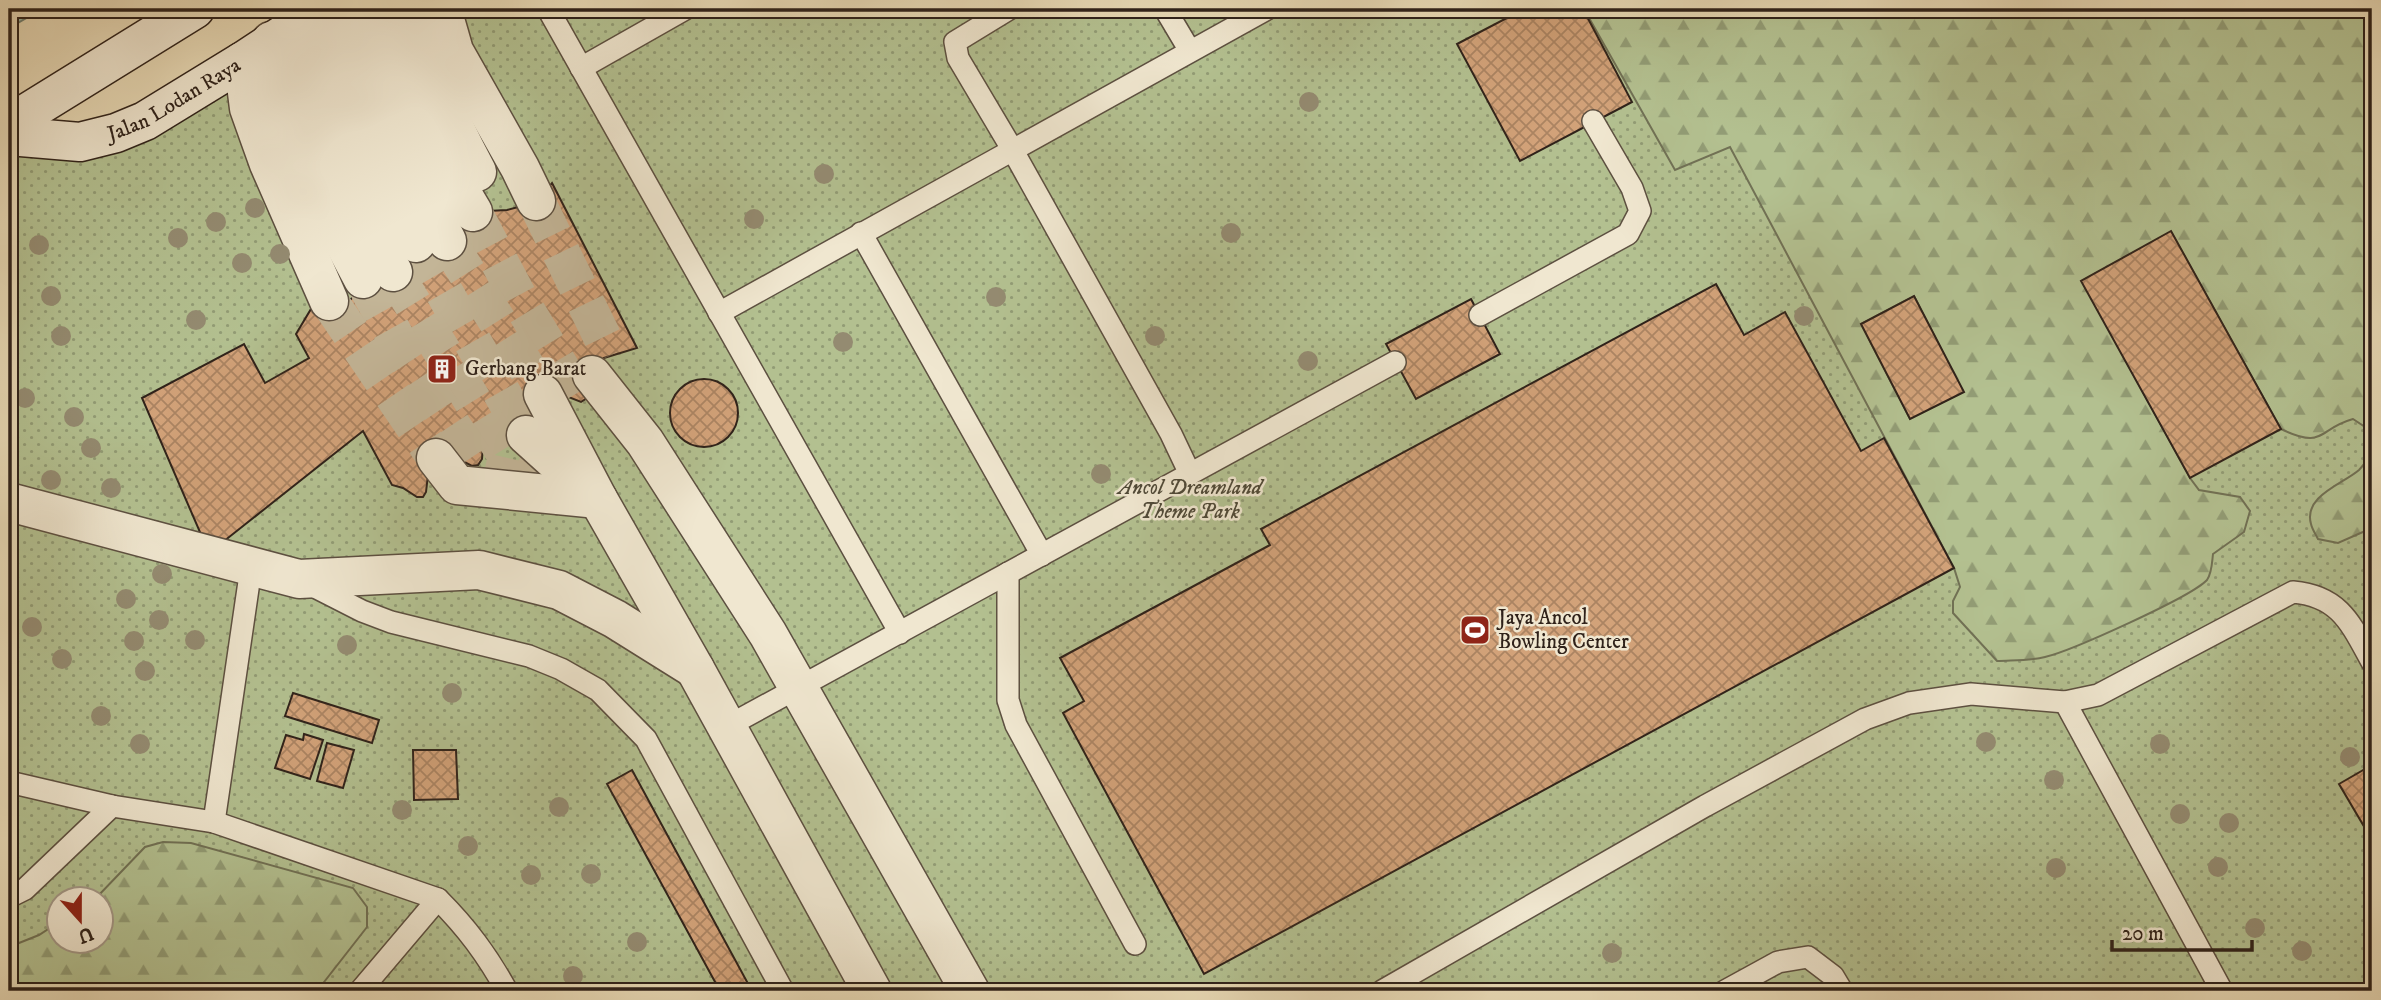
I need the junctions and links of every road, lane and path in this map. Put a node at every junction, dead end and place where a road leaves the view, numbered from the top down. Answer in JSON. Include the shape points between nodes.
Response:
{"nodes":[{"id":1,"x":195,"y":9,"type":"edge"},
{"id":2,"x":349,"y":9,"type":"edge"},
{"id":3,"x":383,"y":9,"type":"edge"},
{"id":4,"x":411,"y":9,"type":"edge"},
{"id":5,"x":442,"y":9,"type":"edge"},
{"id":6,"x":548,"y":9,"type":"edge"},
{"id":7,"x":685,"y":9,"type":"edge"},
{"id":8,"x":1009,"y":9,"type":"edge"},
{"id":9,"x":1165,"y":9,"type":"edge"},
{"id":10,"x":1267,"y":9,"type":"edge"},
{"id":11,"x":292,"y":29,"type":"edge"},
{"id":12,"x":1190,"y":51,"type":"junction"},
{"id":13,"x":581,"y":68,"type":"junction"},
{"id":14,"x":1593,"y":121,"type":"dead end"},
{"id":15,"x":9,"y":124,"type":"edge"},
{"id":16,"x":9,"y":136,"type":"edge"},
{"id":17,"x":1012,"y":149,"type":"junction"},
{"id":18,"x":536,"y":201,"type":"tunnel mouth"},
{"id":19,"x":862,"y":233,"type":"junction"},
{"id":20,"x":378,"y":276,"type":"tunnel mouth"},
{"id":21,"x":328,"y":301,"type":"tunnel mouth"},
{"id":22,"x":719,"y":313,"type":"junction"},
{"id":23,"x":1480,"y":315,"type":"dead end"},
{"id":24,"x":1395,"y":362,"type":"dead end"},
{"id":25,"x":595,"y":377,"type":"tunnel mouth"},
{"id":26,"x":543,"y":394,"type":"tunnel mouth"},
{"id":27,"x":526,"y":435,"type":"tunnel mouth"},
{"id":28,"x":436,"y":458,"type":"tunnel mouth"},
{"id":29,"x":1190,"y":474,"type":"junction"},
{"id":30,"x":598,"y":499,"type":"junction"},
{"id":31,"x":9,"y":502,"type":"edge"},
{"id":32,"x":1042,"y":555,"type":"junction"},
{"id":33,"x":251,"y":568,"type":"junction"},
{"id":34,"x":1008,"y":573,"type":"junction"},
{"id":35,"x":299,"y":579,"type":"junction"},
{"id":36,"x":900,"y":633,"type":"junction"},
{"id":37,"x":2372,"y":662,"type":"edge"},
{"id":38,"x":695,"y":669,"type":"junction"},
{"id":39,"x":800,"y":687,"type":"junction"},
{"id":40,"x":2065,"y":702,"type":"junction"},
{"id":41,"x":726,"y":727,"type":"junction"},
{"id":42,"x":9,"y":782,"type":"edge"},
{"id":43,"x":112,"y":806,"type":"junction"},
{"id":44,"x":214,"y":822,"type":"junction"},
{"id":45,"x":9,"y":897,"type":"edge"},
{"id":46,"x":438,"y":899,"type":"junction"},
{"id":47,"x":1135,"y":944,"type":"dead end"},
{"id":48,"x":360,"y":991,"type":"edge"},
{"id":49,"x":507,"y":991,"type":"edge"},
{"id":50,"x":783,"y":991,"type":"edge"},
{"id":51,"x":872,"y":991,"type":"edge"},
{"id":52,"x":970,"y":991,"type":"edge"},
{"id":53,"x":1382,"y":991,"type":"edge"},
{"id":54,"x":1725,"y":991,"type":"edge"},
{"id":55,"x":1842,"y":991,"type":"edge"},
{"id":56,"x":2222,"y":991,"type":"edge"}],
"edges":[{"from":1,"to":15,"type":"street"},
{"from":2,"to":11,"type":"street","via":[[379,109],[432,242],[368,144],[335,68]]},
{"from":3,"to":4,"type":"street","via":[[415,114],[486,211]]},
{"from":5,"to":18,"type":"street","via":[[454,51]]},
{"from":6,"to":13,"type":"lane"},
{"from":7,"to":13,"type":"lane"},
{"from":8,"to":17,"type":"lane","via":[[955,42],[958,58]]},
{"from":9,"to":12,"type":"lane"},
{"from":10,"to":12,"type":"lane"},
{"from":11,"to":16,"type":"street","name":"Jalan Lodan Raya","via":[[145,121],[116,133],[80,142]]},
{"from":11,"to":20,"type":"street"},
{"from":11,"to":21,"type":"street","via":[[249,108]]},
{"from":12,"to":17,"type":"lane"},
{"from":13,"to":22,"type":"lane"},
{"from":14,"to":23,"type":"lane","via":[[1632,188],[1640,211],[1628,234]]},
{"from":17,"to":19,"type":"lane"},
{"from":17,"to":29,"type":"lane"},
{"from":19,"to":22,"type":"lane"},
{"from":19,"to":32,"type":"lane"},
{"from":22,"to":36,"type":"lane"},
{"from":24,"to":29,"type":"lane"},
{"from":25,"to":39,"type":"street","via":[[645,442]]},
{"from":26,"to":30,"type":"street"},
{"from":27,"to":30,"type":"street"},
{"from":28,"to":30,"type":"street","via":[[457,485]]},
{"from":29,"to":32,"type":"lane"},
{"from":30,"to":38,"type":"street"},
{"from":31,"to":33,"type":"street"},
{"from":32,"to":34,"type":"lane"},
{"from":33,"to":35,"type":"street"},
{"from":33,"to":44,"type":"lane"},
{"from":34,"to":36,"type":"lane"},
{"from":34,"to":47,"type":"lane","via":[[1008,700],[1016,725]]},
{"from":35,"to":38,"type":"street","via":[[479,570],[559,590]]},
{"from":35,"to":50,"type":"lane","via":[[391,622],[529,656],[598,690],[646,739]]},
{"from":36,"to":39,"type":"lane"},
{"from":37,"to":40,"type":"lane","via":[[2338,608],[2314,594],[2293,592],[2098,695]]},
{"from":38,"to":41,"type":"street"},
{"from":39,"to":41,"type":"lane"},
{"from":39,"to":52,"type":"street"},
{"from":40,"to":53,"type":"lane","via":[[1971,694],[1909,703],[1866,719]]},
{"from":40,"to":56,"type":"lane"},
{"from":41,"to":51,"type":"street"},
{"from":42,"to":43,"type":"lane"},
{"from":43,"to":44,"type":"lane"},
{"from":43,"to":45,"type":"lane","via":[[25,889]]},
{"from":44,"to":46,"type":"lane"},
{"from":46,"to":48,"type":"lane"},
{"from":46,"to":49,"type":"lane","via":[[465,926]]},
{"from":54,"to":55,"type":"lane","via":[[1778,962],[1808,957],[1833,976]]}]}
